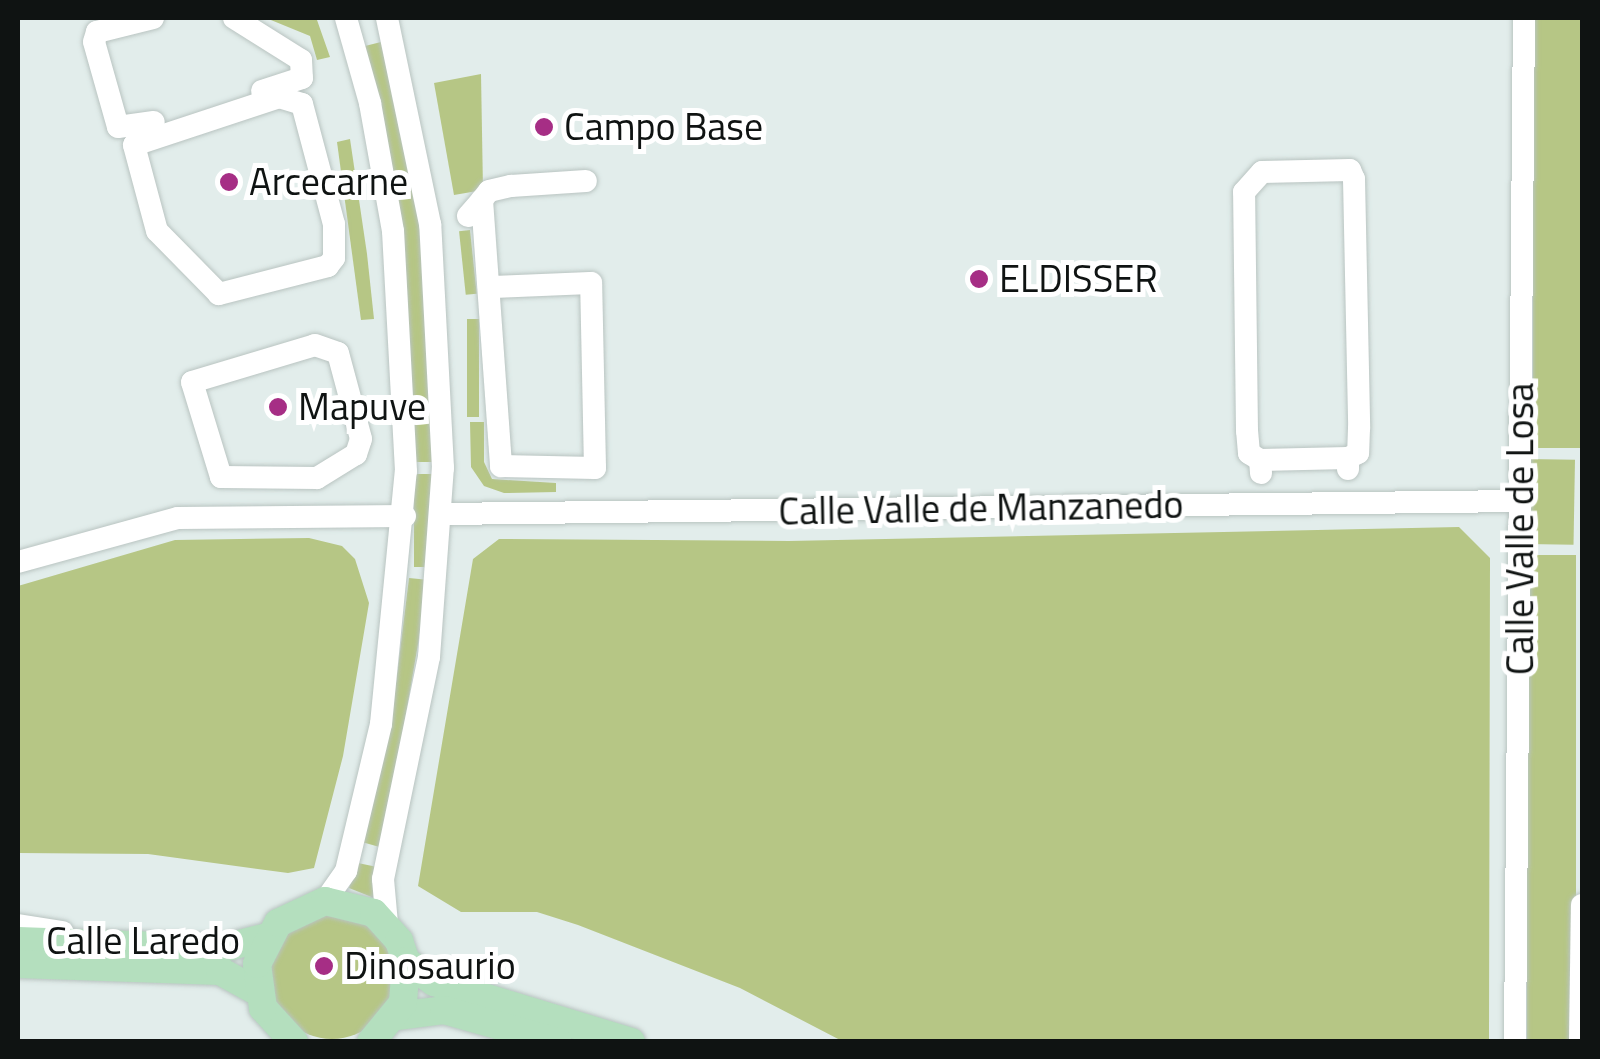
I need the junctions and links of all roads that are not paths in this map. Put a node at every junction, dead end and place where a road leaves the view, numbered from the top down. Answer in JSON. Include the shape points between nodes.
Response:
{"nodes":[{"id":1,"x":234,"y":18,"type":"edge"},
{"id":2,"x":346,"y":18,"type":"edge"},
{"id":3,"x":387,"y":18,"type":"edge"},
{"id":4,"x":1524,"y":18,"type":"edge"},
{"id":5,"x":142,"y":19,"type":"edge"},
{"id":6,"x":333,"y":127,"type":"dead end"},
{"id":7,"x":310,"y":133,"type":"junction"},
{"id":8,"x":586,"y":181,"type":"dead end"},
{"id":9,"x":488,"y":299,"type":"junction"},
{"id":10,"x":1348,"y":465,"type":"joint"},
{"id":11,"x":244,"y":482,"type":"joint"},
{"id":12,"x":1520,"y":500,"type":"junction"},
{"id":13,"x":441,"y":514,"type":"junction"},
{"id":14,"x":405,"y":516,"type":"junction"},
{"id":15,"x":18,"y":562,"type":"edge"},
{"id":16,"x":325,"y":901,"type":"junction"},
{"id":17,"x":1582,"y":905,"type":"edge"},
{"id":18,"x":387,"y":924,"type":"junction"},
{"id":19,"x":18,"y":925,"type":"edge"},
{"id":20,"x":267,"y":938,"type":"junction"},
{"id":21,"x":18,"y":941,"type":"edge"},
{"id":22,"x":110,"y":941,"type":"junction"},
{"id":23,"x":406,"y":961,"type":"junction"},
{"id":24,"x":18,"y":964,"type":"edge"},
{"id":25,"x":258,"y":992,"type":"junction"},
{"id":26,"x":396,"y":1016,"type":"junction"},
{"id":27,"x":294,"y":1042,"type":"edge"},
{"id":28,"x":371,"y":1042,"type":"edge"},
{"id":29,"x":558,"y":1042,"type":"edge"},
{"id":30,"x":631,"y":1042,"type":"edge"},
{"id":31,"x":1515,"y":1042,"type":"edge"},
{"id":32,"x":1580,"y":1042,"type":"edge"}],
"edges":[{"from":1,"to":5,"type":"street","via":[[296,53],[311,69],[297,81],[122,129],[94,42],[98,32]]},
{"from":2,"to":14,"type":"street","via":[[370,103],[392,231],[406,380]]},
{"from":3,"to":13,"type":"street","via":[[430,224],[442,378]]},
{"from":4,"to":12,"type":"street","name":"Calle Valle de Losa"},
{"from":6,"to":7,"type":"street"},
{"from":7,"to":7,"type":"street","via":[[334,224],[334,258],[328,266],[232,294],[208,287],[157,232],[134,145],[279,97],[302,104]]},
{"from":8,"to":9,"type":"street","via":[[489,191],[475,208]]},
{"from":9,"to":9,"type":"street","via":[[502,466],[569,476],[594,468],[590,283]]},
{"from":10,"to":10,"type":"street","via":[[1260,466],[1249,453],[1244,192],[1262,172],[1350,170],[1354,178],[1360,428],[1358,453]]},
{"from":11,"to":11,"type":"street","via":[[317,478],[356,454],[361,439],[332,348],[315,345],[192,382],[214,470]]},
{"from":12,"to":13,"type":"street","name":"Calle Valle de Manzanedo"},
{"from":12,"to":31,"type":"street","name":"Calle Valle de Losa"},
{"from":13,"to":18,"type":"street","via":[[420,720],[384,880]]},
{"from":14,"to":15,"type":"street","via":[[178,518]]},
{"from":14,"to":16,"type":"street","via":[[379,734],[346,871]]},
{"from":16,"to":18,"type":"main road","via":[[359,905]]},
{"from":16,"to":20,"type":"main road","via":[[292,912]]},
{"from":17,"to":32,"type":"street"},
{"from":18,"to":23,"type":"main road"},
{"from":19,"to":22,"type":"street"},
{"from":20,"to":22,"type":"main road","name":"Calle Laredo","via":[[223,948]]},
{"from":20,"to":25,"type":"main road"},
{"from":21,"to":22,"type":"main road","name":"Calle Laredo"},
{"from":23,"to":26,"type":"main road","via":[[407,990]]},
{"from":23,"to":30,"type":"main road","via":[[434,982]]},
{"from":24,"to":25,"type":"main road","name":"Calle Laredo","via":[[220,971]]},
{"from":25,"to":27,"type":"main road","via":[[272,1023]]},
{"from":26,"to":28,"type":"main road"},
{"from":26,"to":29,"type":"main road","via":[[444,1010]]}]}
